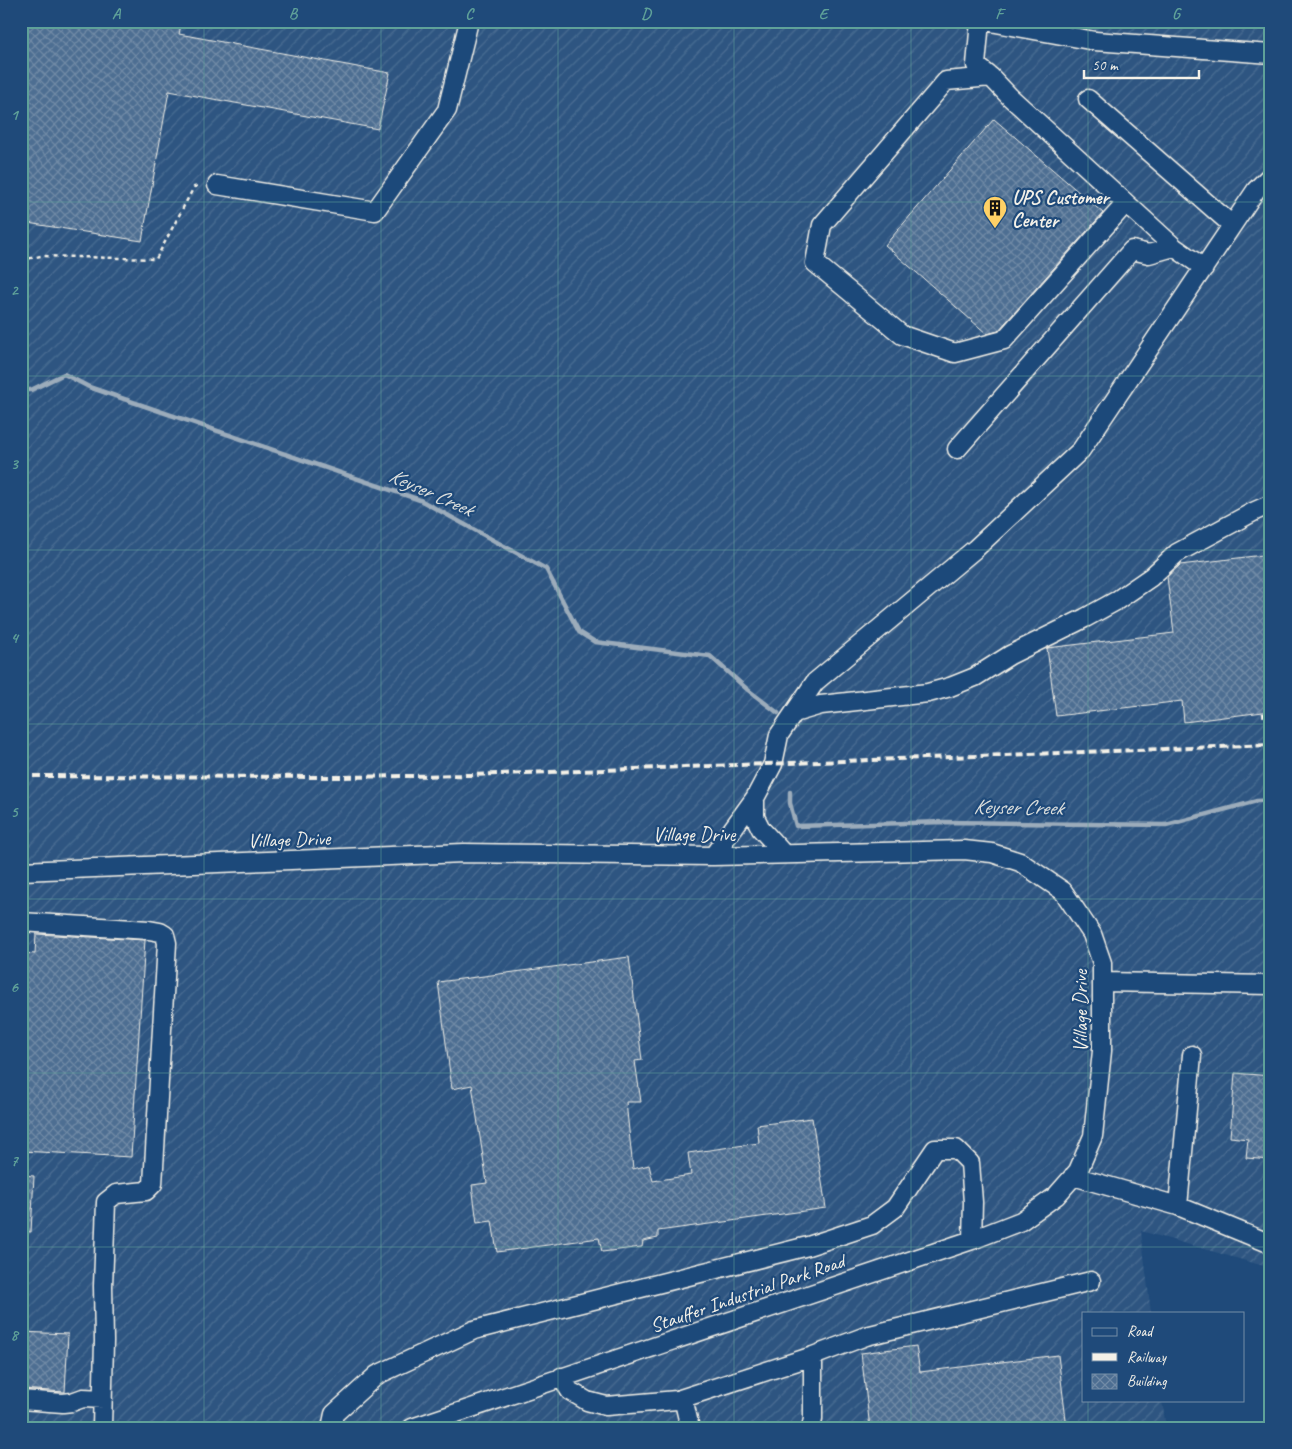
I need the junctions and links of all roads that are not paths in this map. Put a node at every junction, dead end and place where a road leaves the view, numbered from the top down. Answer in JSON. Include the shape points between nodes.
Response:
{"nodes":[{"id":1,"x":469,"y":21,"type":"edge"},
{"id":2,"x":980,"y":21,"type":"edge"},
{"id":3,"x":986,"y":21,"type":"edge"},
{"id":4,"x":1263,"y":54,"type":"edge"},
{"id":5,"x":1271,"y":70,"type":"edge"},
{"id":6,"x":991,"y":77,"type":"junction"},
{"id":7,"x":1088,"y":99,"type":"dead end"},
{"id":8,"x":1271,"y":175,"type":"edge"},
{"id":9,"x":217,"y":185,"type":"road end"},
{"id":10,"x":1126,"y":203,"type":"junction"},
{"id":11,"x":1232,"y":225,"type":"junction"},
{"id":12,"x":1174,"y":247,"type":"junction"},
{"id":13,"x":1204,"y":268,"type":"junction"},
{"id":14,"x":957,"y":448,"type":"dead end"},
{"id":15,"x":1271,"y":504,"type":"edge"},
{"id":16,"x":794,"y":713,"type":"junction"},
{"id":17,"x":755,"y":798,"type":"junction"},
{"id":18,"x":784,"y":854,"type":"junction"},
{"id":19,"x":713,"y":856,"type":"junction"},
{"id":20,"x":21,"y":871,"type":"edge"},
{"id":21,"x":21,"y":922,"type":"edge"},
{"id":22,"x":1103,"y":982,"type":"junction"},
{"id":23,"x":1271,"y":985,"type":"edge"},
{"id":24,"x":1192,"y":1055,"type":"dead end"},
{"id":25,"x":1076,"y":1173,"type":"junction"},
{"id":26,"x":1178,"y":1206,"type":"junction"},
{"id":27,"x":972,"y":1240,"type":"junction"},
{"id":28,"x":1271,"y":1244,"type":"edge"},
{"id":29,"x":1091,"y":1281,"type":"dead end"},
{"id":30,"x":814,"y":1356,"type":"junction"},
{"id":31,"x":561,"y":1378,"type":"junction"},
{"id":32,"x":683,"y":1398,"type":"junction"},
{"id":33,"x":102,"y":1399,"type":"junction"},
{"id":34,"x":21,"y":1400,"type":"edge"},
{"id":35,"x":102,"y":1428,"type":"edge"},
{"id":36,"x":331,"y":1428,"type":"edge"},
{"id":37,"x":412,"y":1428,"type":"edge"},
{"id":38,"x":690,"y":1428,"type":"edge"},
{"id":39,"x":811,"y":1428,"type":"edge"}],
"edges":[{"from":1,"to":9,"type":"street","via":[[447,110],[375,211]]},
{"from":2,"to":6,"type":"street","via":[[976,65]]},
{"from":3,"to":4,"type":"street","via":[[1095,41]]},
{"from":4,"to":5,"type":"street"},
{"from":6,"to":10,"type":"street"},
{"from":6,"to":10,"type":"street","via":[[946,81],[822,225],[815,263],[902,335],[955,353],[1004,340]]},
{"from":7,"to":11,"type":"street"},
{"from":8,"to":11,"type":"street","via":[[1256,190]]},
{"from":10,"to":12,"type":"street"},
{"from":11,"to":13,"type":"street"},
{"from":12,"to":13,"type":"street"},
{"from":12,"to":14,"type":"street","via":[[1149,254],[1132,250]]},
{"from":13,"to":16,"type":"street","via":[[1081,450],[975,548],[816,682]]},
{"from":15,"to":16,"type":"street","via":[[1177,553],[1151,577],[1116,601],[1010,655],[975,677],[928,693],[821,705]]},
{"from":16,"to":17,"type":"street","via":[[779,735],[773,764]]},
{"from":17,"to":18,"type":"street","via":[[755,817],[761,829]]},
{"from":17,"to":19,"type":"street"},
{"from":18,"to":19,"type":"street","name":"Village Drive"},
{"from":18,"to":22,"type":"street","name":"Village Drive","via":[[964,850],[992,853],[1020,862],[1063,891],[1081,916],[1092,934],[1102,963]]},
{"from":19,"to":20,"type":"street","name":"Village Drive","via":[[464,853]]},
{"from":21,"to":33,"type":"street","via":[[149,930],[165,935],[167,943],[153,1184],[146,1191],[116,1194],[106,1202]]},
{"from":22,"to":23,"type":"street"},
{"from":22,"to":25,"type":"street","name":"Village Drive","via":[[1102,1051],[1093,1136]]},
{"from":24,"to":26,"type":"street"},
{"from":25,"to":26,"type":"street"},
{"from":25,"to":27,"type":"street","name":"Stauffer Industrial Park Road","via":[[1056,1196],[1021,1222]]},
{"from":26,"to":28,"type":"street"},
{"from":27,"to":31,"type":"street","name":"Stauffer Industrial Park Road"},
{"from":27,"to":36,"type":"street","via":[[970,1163],[956,1149],[935,1149],[895,1208],[872,1225],[808,1246],[474,1330],[378,1375],[334,1414]]},
{"from":29,"to":30,"type":"street","via":[[866,1336]]},
{"from":30,"to":32,"type":"street"},
{"from":30,"to":39,"type":"street"},
{"from":31,"to":32,"type":"street","via":[[570,1391],[587,1401],[606,1406]]},
{"from":31,"to":37,"type":"street","name":"Stauffer Industrial Park Road"},
{"from":32,"to":38,"type":"street"},
{"from":33,"to":34,"type":"street","via":[[83,1398],[63,1403]]},
{"from":33,"to":35,"type":"street"}]}
